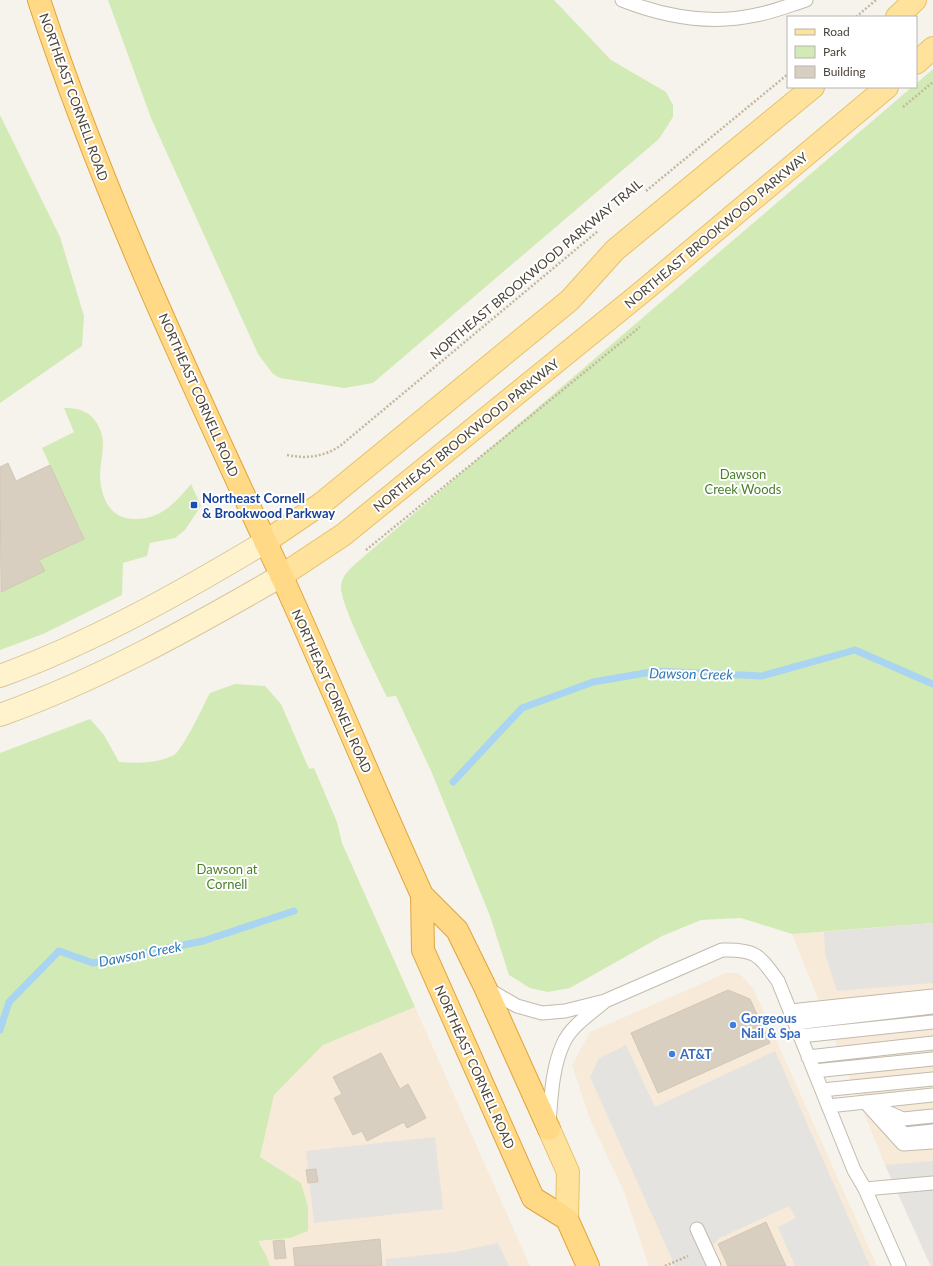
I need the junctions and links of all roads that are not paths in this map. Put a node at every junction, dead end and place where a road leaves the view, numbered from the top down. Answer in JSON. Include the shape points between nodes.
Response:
{"nodes":[{"id":1,"x":39,"y":0,"type":"edge"},
{"id":2,"x":622,"y":0,"type":"edge"},
{"id":3,"x":806,"y":0,"type":"edge"},
{"id":4,"x":915,"y":0,"type":"edge"},
{"id":5,"x":898,"y":16,"type":"edge"},
{"id":6,"x":933,"y":48,"type":"edge"},
{"id":7,"x":917,"y":62,"type":"edge"},
{"id":8,"x":812,"y":88,"type":"edge"},
{"id":9,"x":886,"y":88,"type":"edge"},
{"id":10,"x":265,"y":542,"type":"junction"},
{"id":11,"x":281,"y":576,"type":"junction"},
{"id":12,"x":0,"y":676,"type":"edge"},
{"id":13,"x":0,"y":715,"type":"edge"},
{"id":14,"x":422,"y":895,"type":"junction"},
{"id":15,"x":485,"y":987,"type":"junction"},
{"id":16,"x":933,"y":996,"type":"edge"},
{"id":17,"x":605,"y":1001,"type":"junction"},
{"id":18,"x":933,"y":1007,"type":"edge"},
{"id":19,"x":792,"y":1017,"type":"junction"},
{"id":20,"x":933,"y":1022,"type":"edge"},
{"id":21,"x":800,"y":1036,"type":"junction"},
{"id":22,"x":933,"y":1043,"type":"edge"},
{"id":23,"x":808,"y":1057,"type":"junction"},
{"id":24,"x":933,"y":1059,"type":"edge"},
{"id":25,"x":814,"y":1071,"type":"junction"},
{"id":26,"x":933,"y":1079,"type":"edge"},
{"id":27,"x":822,"y":1090,"type":"junction"},
{"id":28,"x":933,"y":1095,"type":"edge"},
{"id":29,"x":865,"y":1102,"type":"junction"},
{"id":30,"x":828,"y":1106,"type":"junction"},
{"id":31,"x":933,"y":1116,"type":"edge"},
{"id":32,"x":549,"y":1129,"type":"junction"},
{"id":33,"x":933,"y":1132,"type":"edge"},
{"id":34,"x":933,"y":1142,"type":"edge"},
{"id":35,"x":933,"y":1183,"type":"edge"},
{"id":36,"x":865,"y":1189,"type":"junction"},
{"id":37,"x":567,"y":1219,"type":"junction"},
{"id":38,"x":697,"y":1229,"type":"dead end"},
{"id":39,"x":588,"y":1266,"type":"edge"},
{"id":40,"x":714,"y":1266,"type":"edge"},
{"id":41,"x":899,"y":1266,"type":"edge"}],
"edges":[{"from":1,"to":10,"type":"highway","name":"NORTHEAST CORNELL ROAD","via":[[94,156]]},
{"from":2,"to":3,"type":"lane","via":[[648,10],[684,18],[723,20],[757,15]]},
{"from":4,"to":5,"type":"main road"},
{"from":6,"to":7,"type":"main road"},
{"from":8,"to":10,"type":"main road","via":[[615,250],[570,300],[321,504]]},
{"from":9,"to":11,"type":"main road","name":"NORTHEAST BROOKWOOD PARKWAY","via":[[642,292],[349,530]]},
{"from":10,"to":11,"type":"highway","name":"NORTHEAST CORNELL ROAD"},
{"from":10,"to":12,"type":"main road","via":[[206,577],[89,639]]},
{"from":11,"to":13,"type":"main road","name":"NORTHEAST BROOKWOOD PARKWAY","via":[[158,645],[87,679]]},
{"from":11,"to":14,"type":"highway","name":"NORTHEAST CORNELL ROAD"},
{"from":14,"to":15,"type":"highway","name":"NORTHEAST CORNELL ROAD","via":[[457,930]]},
{"from":14,"to":37,"type":"highway","name":"NORTHEAST CORNELL ROAD","via":[[423,950],[533,1198]]},
{"from":15,"to":17,"type":"lane","via":[[517,1006],[542,1013],[565,1011]]},
{"from":15,"to":32,"type":"highway","name":"NORTHEAST CORNELL ROAD"},
{"from":16,"to":19,"type":"lane"},
{"from":17,"to":19,"type":"lane","via":[[722,950],[742,950],[760,957],[778,981]]},
{"from":17,"to":32,"type":"lane","via":[[575,1028],[563,1043],[552,1085]]},
{"from":18,"to":19,"type":"lane"},
{"from":19,"to":21,"type":"lane"},
{"from":20,"to":21,"type":"lane"},
{"from":21,"to":23,"type":"lane"},
{"from":22,"to":23,"type":"lane"},
{"from":23,"to":25,"type":"lane"},
{"from":24,"to":25,"type":"lane"},
{"from":25,"to":27,"type":"lane"},
{"from":26,"to":27,"type":"lane"},
{"from":27,"to":30,"type":"lane"},
{"from":28,"to":29,"type":"lane"},
{"from":29,"to":30,"type":"lane"},
{"from":29,"to":31,"type":"lane","via":[[903,1118]]},
{"from":29,"to":33,"type":"lane","via":[[905,1134]]},
{"from":29,"to":34,"type":"lane","via":[[903,1144]]},
{"from":30,"to":36,"type":"lane","via":[[854,1170]]},
{"from":32,"to":37,"type":"main road","name":"NORTHEAST CORNELL ROAD","via":[[568,1172]]},
{"from":35,"to":36,"type":"lane"},
{"from":36,"to":41,"type":"lane"},
{"from":37,"to":39,"type":"highway","name":"NORTHEAST CORNELL ROAD"},
{"from":38,"to":40,"type":"lane"}]}
